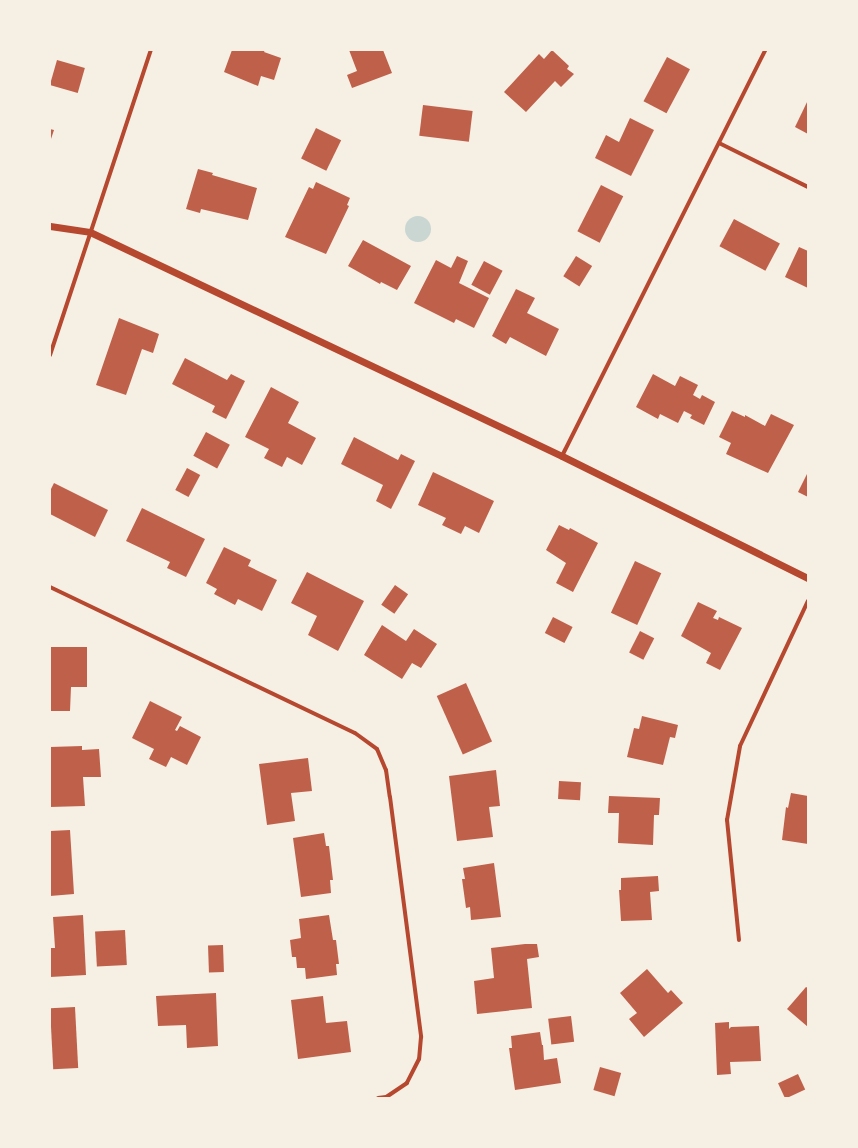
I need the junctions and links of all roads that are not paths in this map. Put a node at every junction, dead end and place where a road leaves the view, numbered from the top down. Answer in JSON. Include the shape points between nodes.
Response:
{"nodes":[{"id":1,"x":151,"y":50,"type":"edge"},
{"id":2,"x":766,"y":50,"type":"edge"},
{"id":3,"x":719,"y":143,"type":"junction"},
{"id":4,"x":808,"y":187,"type":"edge"},
{"id":5,"x":50,"y":226,"type":"edge"},
{"id":6,"x":90,"y":232,"type":"junction"},
{"id":7,"x":50,"y":355,"type":"edge"},
{"id":8,"x":562,"y":456,"type":"junction"},
{"id":9,"x":808,"y":578,"type":"edge"},
{"id":10,"x":50,"y":587,"type":"edge"},
{"id":11,"x":808,"y":601,"type":"edge"},
{"id":12,"x":739,"y":940,"type":"dead end"},
{"id":13,"x":378,"y":1098,"type":"edge"}],
"edges":[{"from":1,"to":6,"type":"street"},
{"from":2,"to":3,"type":"street"},
{"from":3,"to":4,"type":"street"},
{"from":3,"to":8,"type":"street"},
{"from":5,"to":6,"type":"street"},
{"from":6,"to":7,"type":"street"},
{"from":6,"to":8,"type":"street"},
{"from":8,"to":9,"type":"street"},
{"from":10,"to":13,"type":"street","via":[[355,734],[376,749],[386,770],[421,1037],[419,1059],[408,1083],[386,1097]]},
{"from":11,"to":12,"type":"street","via":[[740,746],[727,820]]}]}
